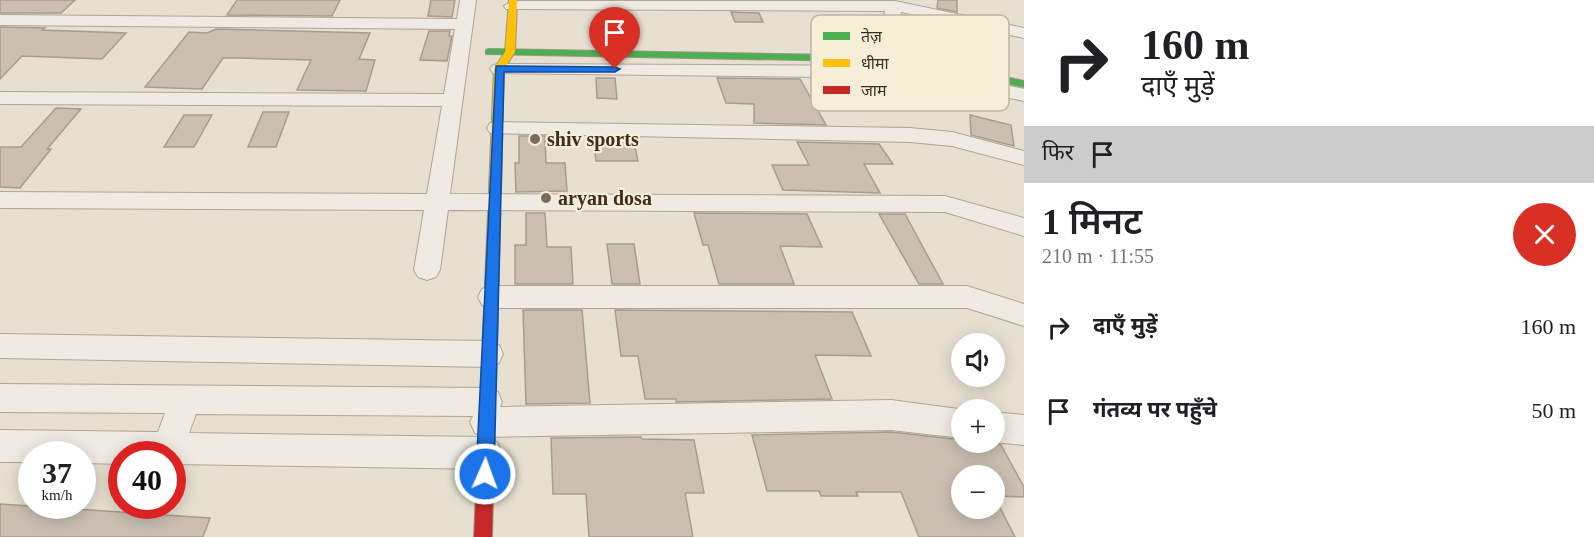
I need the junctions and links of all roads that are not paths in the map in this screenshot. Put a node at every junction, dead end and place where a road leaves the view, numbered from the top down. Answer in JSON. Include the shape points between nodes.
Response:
{"nodes":[{"id":1,"x":468,"y":0,"type":"edge"},
{"id":2,"x":513,"y":3,"type":"edge"},
{"id":3,"x":893,"y":11,"type":"dead end"},
{"id":4,"x":893,"y":15,"type":"edge"},
{"id":5,"x":938,"y":15,"type":"edge"},
{"id":6,"x":0,"y":20,"type":"edge"},
{"id":7,"x":464,"y":24,"type":"junction"},
{"id":8,"x":1009,"y":30,"type":"edge"},
{"id":9,"x":1024,"y":33,"type":"edge"},
{"id":10,"x":511,"y":47,"type":"junction"},
{"id":11,"x":811,"y":47,"type":"edge"},
{"id":12,"x":811,"y":56,"type":"edge"},
{"id":13,"x":499,"y":69,"type":"junction"},
{"id":14,"x":1009,"y":70,"type":"edge"},
{"id":15,"x":811,"y":71,"type":"edge"},
{"id":16,"x":1024,"y":73,"type":"edge"},
{"id":17,"x":1009,"y":81,"type":"edge"},
{"id":18,"x":1024,"y":84,"type":"edge"},
{"id":19,"x":1009,"y":92,"type":"edge"},
{"id":20,"x":1024,"y":95,"type":"edge"},
{"id":21,"x":0,"y":98,"type":"edge"},
{"id":22,"x":452,"y":100,"type":"junction"},
{"id":23,"x":497,"y":128,"type":"junction"},
{"id":24,"x":1024,"y":158,"type":"edge"},
{"id":25,"x":0,"y":200,"type":"edge"},
{"id":26,"x":438,"y":203,"type":"junction"},
{"id":27,"x":494,"y":203,"type":"junction"},
{"id":28,"x":1024,"y":226,"type":"edge"},
{"id":29,"x":427,"y":270,"type":"dead end"},
{"id":30,"x":491,"y":297,"type":"junction"},
{"id":31,"x":1024,"y":315,"type":"edge"},
{"id":32,"x":0,"y":346,"type":"edge"},
{"id":33,"x":489,"y":354,"type":"junction"},
{"id":34,"x":0,"y":398,"type":"edge"},
{"id":35,"x":186,"y":399,"type":"junction"},
{"id":36,"x":487,"y":412,"type":"junction"},
{"id":37,"x":951,"y":422,"type":"edge"},
{"id":38,"x":1005,"y":427,"type":"edge"},
{"id":39,"x":1024,"y":430,"type":"edge"},
{"id":40,"x":171,"y":441,"type":"edge"},
{"id":41,"x":0,"y":446,"type":"edge"},
{"id":42,"x":108,"y":447,"type":"edge"},
{"id":43,"x":186,"y":448,"type":"edge"},
{"id":44,"x":486,"y":453,"type":"junction"},
{"id":45,"x":483,"y":537,"type":"edge"}],
"edges":[{"from":1,"to":7,"type":"street"},
{"from":2,"to":5,"type":"street","via":[[895,6]]},
{"from":2,"to":10,"type":"street"},
{"from":3,"to":4,"type":"street"},
{"from":6,"to":7,"type":"street"},
{"from":7,"to":22,"type":"street"},
{"from":8,"to":9,"type":"street"},
{"from":10,"to":11,"type":"street"},
{"from":10,"to":12,"type":"street"},
{"from":10,"to":13,"type":"street"},
{"from":10,"to":13,"type":"street","via":[[490,47]]},
{"from":13,"to":15,"type":"street"},
{"from":13,"to":23,"type":"street"},
{"from":14,"to":16,"type":"street"},
{"from":17,"to":18,"type":"street"},
{"from":19,"to":20,"type":"street"},
{"from":21,"to":22,"type":"street"},
{"from":22,"to":26,"type":"street"},
{"from":23,"to":24,"type":"street","via":[[910,135],[952,139]]},
{"from":23,"to":27,"type":"street"},
{"from":25,"to":26,"type":"street"},
{"from":26,"to":27,"type":"street"},
{"from":26,"to":29,"type":"street"},
{"from":27,"to":28,"type":"street","via":[[945,204]]},
{"from":27,"to":30,"type":"street"},
{"from":30,"to":31,"type":"street","via":[[967,297]]},
{"from":30,"to":33,"type":"street"},
{"from":32,"to":33,"type":"street"},
{"from":33,"to":36,"type":"street"},
{"from":34,"to":35,"type":"street"},
{"from":35,"to":36,"type":"street"},
{"from":35,"to":40,"type":"street"},
{"from":36,"to":37,"type":"street","via":[[891,415]]},
{"from":36,"to":44,"type":"street"},
{"from":38,"to":39,"type":"street"},
{"from":41,"to":42,"type":"street"},
{"from":43,"to":44,"type":"street"},
{"from":44,"to":45,"type":"street"}]}
